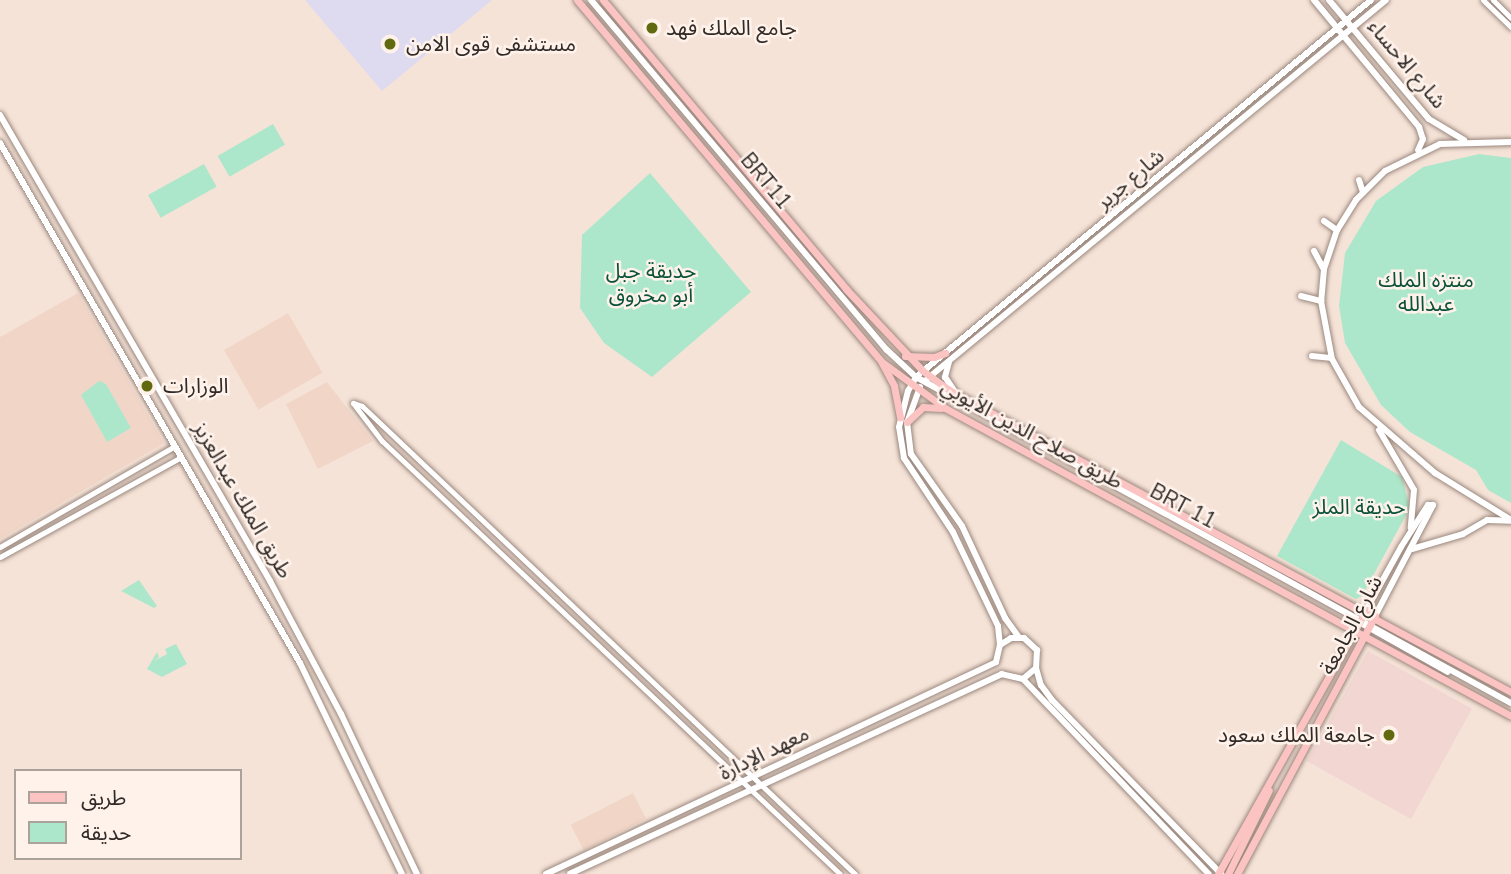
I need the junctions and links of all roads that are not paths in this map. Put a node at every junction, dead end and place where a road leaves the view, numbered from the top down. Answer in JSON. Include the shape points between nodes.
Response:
{"nodes":[{"id":1,"x":577,"y":0,"type":"edge"},
{"id":2,"x":591,"y":0,"type":"edge"},
{"id":3,"x":603,"y":0,"type":"edge"},
{"id":4,"x":1314,"y":0,"type":"edge"},
{"id":5,"x":1329,"y":0,"type":"edge"},
{"id":6,"x":1371,"y":0,"type":"edge"},
{"id":7,"x":1386,"y":0,"type":"edge"},
{"id":8,"x":1483,"y":0,"type":"edge"},
{"id":9,"x":1493,"y":0,"type":"edge"},
{"id":10,"x":1337,"y":9,"type":"junction"},
{"id":11,"x":1355,"y":13,"type":"junction"},
{"id":12,"x":1328,"y":17,"type":"junction"},
{"id":13,"x":1511,"y":18,"type":"edge"},
{"id":14,"x":1346,"y":20,"type":"junction"},
{"id":15,"x":1361,"y":21,"type":"junction"},
{"id":16,"x":1511,"y":27,"type":"edge"},
{"id":17,"x":1338,"y":28,"type":"junction"},
{"id":18,"x":1353,"y":28,"type":"junction"},
{"id":19,"x":1329,"y":35,"type":"junction"},
{"id":20,"x":1344,"y":35,"type":"junction"},
{"id":21,"x":1362,"y":39,"type":"junction"},
{"id":22,"x":1335,"y":43,"type":"junction"},
{"id":23,"x":1353,"y":46,"type":"junction"},
{"id":24,"x":0,"y":115,"type":"edge"},
{"id":25,"x":1511,"y":140,"type":"edge"},
{"id":26,"x":1466,"y":141,"type":"junction"},
{"id":27,"x":0,"y":143,"type":"edge"},
{"id":28,"x":1415,"y":153,"type":"junction"},
{"id":29,"x":1359,"y":180,"type":"dead end"},
{"id":30,"x":1363,"y":192,"type":"junction"},
{"id":31,"x":1324,"y":221,"type":"dead end"},
{"id":32,"x":1337,"y":230,"type":"junction"},
{"id":33,"x":1314,"y":251,"type":"dead end"},
{"id":34,"x":1324,"y":269,"type":"junction"},
{"id":35,"x":1301,"y":296,"type":"dead end"},
{"id":36,"x":1321,"y":301,"type":"junction"},
{"id":37,"x":905,"y":356,"type":"junction"},
{"id":38,"x":948,"y":356,"type":"junction"},
{"id":39,"x":1312,"y":356,"type":"dead end"},
{"id":40,"x":1332,"y":359,"type":"junction"},
{"id":41,"x":882,"y":362,"type":"junction"},
{"id":42,"x":921,"y":380,"type":"junction"},
{"id":43,"x":957,"y":398,"type":"junction"},
{"id":44,"x":945,"y":408,"type":"junction"},
{"id":45,"x":903,"y":419,"type":"junction"},
{"id":46,"x":1375,"y":422,"type":"junction"},
{"id":47,"x":175,"y":446,"type":"junction"},
{"id":48,"x":181,"y":457,"type":"junction"},
{"id":49,"x":153,"y":459,"type":"junction"},
{"id":50,"x":159,"y":469,"type":"junction"},
{"id":51,"x":1511,"y":520,"type":"edge"},
{"id":52,"x":1404,"y":542,"type":"junction"},
{"id":53,"x":0,"y":547,"type":"edge"},
{"id":54,"x":1411,"y":550,"type":"junction"},
{"id":55,"x":0,"y":557,"type":"edge"},
{"id":56,"x":1366,"y":610,"type":"junction"},
{"id":57,"x":1375,"y":616,"type":"junction"},
{"id":58,"x":1360,"y":621,"type":"junction"},
{"id":59,"x":1368,"y":630,"type":"junction"},
{"id":60,"x":1355,"y":632,"type":"junction"},
{"id":61,"x":1019,"y":637,"type":"junction"},
{"id":62,"x":1000,"y":645,"type":"junction"},
{"id":63,"x":1036,"y":668,"type":"junction"},
{"id":64,"x":1023,"y":679,"type":"junction"},
{"id":65,"x":1511,"y":692,"type":"edge"},
{"id":66,"x":1511,"y":704,"type":"edge"},
{"id":67,"x":1511,"y":716,"type":"edge"},
{"id":68,"x":752,"y":780,"type":"junction"},
{"id":69,"x":743,"y":784,"type":"junction"},
{"id":70,"x":765,"y":787,"type":"junction"},
{"id":71,"x":755,"y":791,"type":"junction"},
{"id":72,"x":585,"y":867,"type":"junction"},
{"id":73,"x":1221,"y":873,"type":"edge"},
{"id":74,"x":402,"y":874,"type":"edge"},
{"id":75,"x":417,"y":874,"type":"edge"},
{"id":76,"x":545,"y":874,"type":"edge"},
{"id":77,"x":570,"y":874,"type":"edge"},
{"id":78,"x":577,"y":874,"type":"edge"},
{"id":79,"x":840,"y":874,"type":"edge"},
{"id":80,"x":855,"y":874,"type":"edge"},
{"id":81,"x":1209,"y":874,"type":"edge"},
{"id":82,"x":1237,"y":874,"type":"edge"}],
"edges":[{"from":1,"to":41,"type":"main road","name":"طريق صلاح الدين الأيوبي"},
{"from":2,"to":42,"type":"main road","name":"BRT11","via":[[887,350]]},
{"from":3,"to":37,"type":"main road","name":"طريق صلاح الدين الأيوبي"},
{"from":4,"to":12,"type":"main road","name":"شارع الاحساء"},
{"from":5,"to":10,"type":"main road","name":"شارع الاحساء"},
{"from":6,"to":11,"type":"main road","name":"شارع جرير"},
{"from":7,"to":15,"type":"main road","name":"شارع جرير"},
{"from":8,"to":16,"type":"street"},
{"from":9,"to":13,"type":"street"},
{"from":10,"to":12,"type":"main road","via":[[1337,18]]},
{"from":10,"to":14,"type":"main road","name":"شارع الاحساء"},
{"from":11,"to":14,"type":"main road","name":"شارع جرير"},
{"from":11,"to":15,"type":"main road","via":[[1353,23]]},
{"from":12,"to":17,"type":"main road","name":"شارع الاحساء"},
{"from":14,"to":17,"type":"main road","name":"شارع جرير"},
{"from":14,"to":18,"type":"main road","name":"شارع الاحساء"},
{"from":15,"to":18,"type":"main road","name":"شارع جرير"},
{"from":17,"to":19,"type":"main road","name":"شارع جرير"},
{"from":17,"to":20,"type":"main road","name":"شارع الاحساء"},
{"from":18,"to":20,"type":"main road","name":"شارع جرير"},
{"from":18,"to":21,"type":"main road","name":"شارع الاحساء"},
{"from":19,"to":22,"type":"main road","via":[[1337,34]]},
{"from":19,"to":38,"type":"main road","name":"شارع جرير"},
{"from":20,"to":22,"type":"main road","name":"شارع جرير"},
{"from":20,"to":23,"type":"main road","name":"شارع الاحساء"},
{"from":21,"to":23,"type":"main road","via":[[1351,36]]},
{"from":21,"to":26,"type":"main road","name":"شارع الاحساء","via":[[1429,119]]},
{"from":22,"to":38,"type":"main road","name":"شارع جرير"},
{"from":23,"to":28,"type":"main road","name":"شارع الاحساء","via":[[1414,122],[1423,139]]},
{"from":24,"to":75,"type":"main road","name":"طريق الملك عبدالعزيز","via":[[281,603]]},
{"from":25,"to":26,"type":"main road"},
{"from":26,"to":28,"type":"main road"},
{"from":27,"to":47,"type":"main road","name":"طريق الملك عبدالعزيز"},
{"from":28,"to":30,"type":"main road"},
{"from":29,"to":30,"type":"main road"},
{"from":30,"to":32,"type":"main road"},
{"from":31,"to":32,"type":"main road"},
{"from":32,"to":34,"type":"main road"},
{"from":33,"to":34,"type":"main road"},
{"from":34,"to":36,"type":"main road"},
{"from":35,"to":36,"type":"main road"},
{"from":36,"to":40,"type":"main road"},
{"from":37,"to":38,"type":"main road"},
{"from":37,"to":42,"type":"main road","name":"طريق صلاح الدين الأيوبي"},
{"from":38,"to":42,"type":"main road","name":"شارع جرير"},
{"from":38,"to":43,"type":"main road","via":[[945,377]]},
{"from":39,"to":40,"type":"main road"},
{"from":40,"to":46,"type":"main road","via":[[1353,399]]},
{"from":41,"to":42,"type":"main road","name":"طريق صلاح الدين الأيوبي"},
{"from":41,"to":45,"type":"main road"},
{"from":42,"to":43,"type":"main road","name":"طريق صلاح الدين الأيوبي"},
{"from":42,"to":44,"type":"main road","name":"طريق صلاح الدين الأيوبي"},
{"from":42,"to":45,"type":"main road"},
{"from":43,"to":56,"type":"main road","name":"طريق صلاح الدين الأيوبي"},
{"from":43,"to":58,"type":"main road","name":"BRT 11"},
{"from":44,"to":45,"type":"main road","via":[[923,407]]},
{"from":44,"to":60,"type":"main road","name":"طريق صلاح الدين الأيوبي"},
{"from":45,"to":61,"type":"main road","via":[[911,454],[962,526],[1005,618]]},
{"from":45,"to":62,"type":"main road","via":[[904,458],[953,532],[998,626]]},
{"from":46,"to":51,"type":"main road","via":[[1436,473]]},
{"from":46,"to":52,"type":"main road","via":[[1414,490],[1414,519]]},
{"from":47,"to":48,"type":"main road","name":"طريق الملك عبدالعزيز"},
{"from":47,"to":49,"type":"street"},
{"from":48,"to":50,"type":"street"},
{"from":48,"to":74,"type":"main road","name":"طريق الملك عبدالعزيز","via":[[300,663]]},
{"from":49,"to":50,"type":"street"},
{"from":49,"to":53,"type":"street"},
{"from":50,"to":55,"type":"street"},
{"from":51,"to":54,"type":"main road","via":[[1487,520],[1463,534]]},
{"from":52,"to":54,"type":"main road","name":"شارع الجامعة","via":[[1427,506],[1433,505]]},
{"from":52,"to":56,"type":"main road","name":"شارع الجامعة"},
{"from":54,"to":57,"type":"main road","name":"شارع الجامعة"},
{"from":56,"to":57,"type":"main road","name":"طريق صلاح الدين الأيوبي"},
{"from":56,"to":58,"type":"main road","name":"شارع الجامعة"},
{"from":57,"to":59,"type":"main road","name":"شارع الجامعة"},
{"from":57,"to":65,"type":"main road","name":"طريق صلاح الدين الأيوبي"},
{"from":58,"to":59,"type":"main road","name":"BRT 11"},
{"from":58,"to":60,"type":"main road","name":"شارع الجامعة"},
{"from":59,"to":60,"type":"main road","name":"طريق صلاح الدين الأيوبي"},
{"from":59,"to":66,"type":"main road","name":"BRT 11"},
{"from":59,"to":67,"type":"main road","name":"طريق صلاح الدين الأيوبي"},
{"from":59,"to":82,"type":"main road","name":"شارع الجامعة"},
{"from":60,"to":73,"type":"main road","name":"شارع الجامعة"},
{"from":61,"to":62,"type":"main road"},
{"from":61,"to":63,"type":"main road","via":[[1037,650]]},
{"from":62,"to":68,"type":"main road","name":"معهد الإدارة","via":[[996,662]]},
{"from":63,"to":64,"type":"main road"},
{"from":63,"to":73,"type":"main road","via":[[1047,695]]},
{"from":64,"to":70,"type":"main road","name":"معهد الإدارة","via":[[1002,674]]},
{"from":64,"to":81,"type":"main road"},
{"from":68,"to":69,"type":"main road","name":"معهد الإدارة"},
{"from":68,"to":69,"type":"street","via":[[353,403],[382,441]]},
{"from":68,"to":70,"type":"street"},
{"from":69,"to":71,"type":"street"},
{"from":69,"to":76,"type":"main road","name":"معهد الإدارة"},
{"from":70,"to":71,"type":"main road","name":"معهد الإدارة"},
{"from":70,"to":80,"type":"street"},
{"from":71,"to":72,"type":"main road","name":"معهد الإدارة"},
{"from":71,"to":79,"type":"street"},
{"from":72,"to":77,"type":"main road","name":"معهد الإدارة"},
{"from":72,"to":78,"type":"main road"}]}
